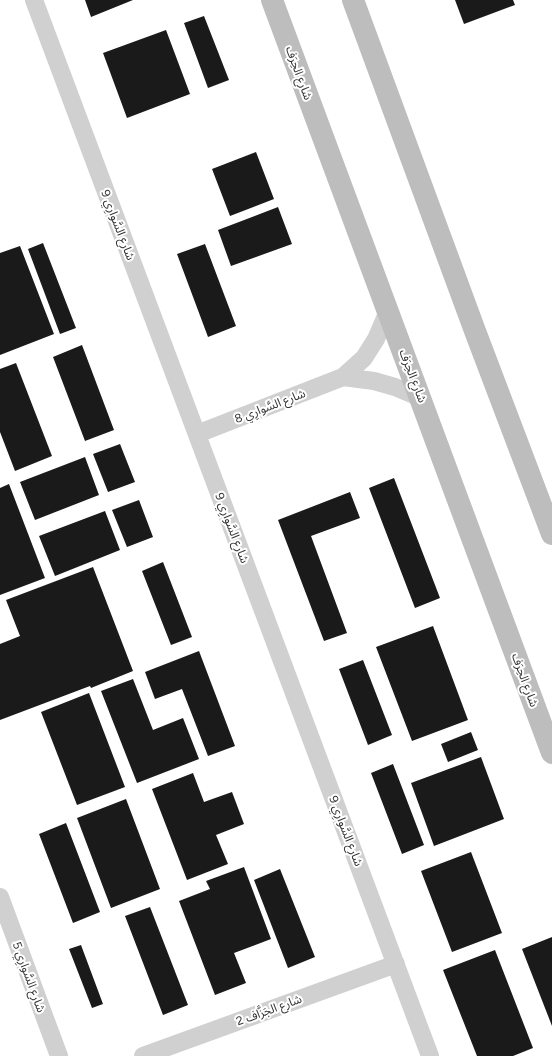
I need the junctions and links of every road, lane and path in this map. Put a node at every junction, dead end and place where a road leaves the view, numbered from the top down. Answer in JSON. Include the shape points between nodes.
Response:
{"nodes":[{"id":1,"x":34,"y":0,"type":"edge"},
{"id":2,"x":272,"y":0,"type":"edge"},
{"id":3,"x":353,"y":0,"type":"edge"},
{"id":4,"x":388,"y":311,"type":"junction"},
{"id":5,"x":343,"y":377,"type":"junction"},
{"id":6,"x":421,"y":398,"type":"junction"},
{"id":7,"x":197,"y":434,"type":"junction"},
{"id":8,"x":552,"y":534,"type":"edge"},
{"id":9,"x":552,"y":753,"type":"edge"},
{"id":10,"x":0,"y":898,"type":"edge"},
{"id":11,"x":396,"y":964,"type":"junction"},
{"id":12,"x":59,"y":1056,"type":"edge"},
{"id":13,"x":143,"y":1056,"type":"edge"},
{"id":14,"x":430,"y":1056,"type":"edge"}],
"edges":[{"from":1,"to":7,"type":"street","name":"شارع السَّوارِي 9"},
{"from":2,"to":4,"type":"street","name":"شارع الحِرَف"},
{"from":3,"to":8,"type":"street"},
{"from":4,"to":5,"type":"street","name":"شارع السَّوارِي 8","via":[[376,339],[364,358]]},
{"from":4,"to":6,"type":"street","name":"شارع الحِرَف"},
{"from":5,"to":6,"type":"street","name":"شارع السَّوارِي 8","via":[[374,381]]},
{"from":5,"to":7,"type":"street","name":"شارع السَّوارِي 8"},
{"from":6,"to":9,"type":"street","name":"شارع الحِرَف"},
{"from":7,"to":11,"type":"street","name":"شارع السَّوارِي 9"},
{"from":10,"to":12,"type":"street","name":"شارع السَّوارِي 5"},
{"from":11,"to":13,"type":"street","name":"شارع الجَزَّاف 2"},
{"from":11,"to":14,"type":"street","name":"شارع السَّوارِي 9"}]}
